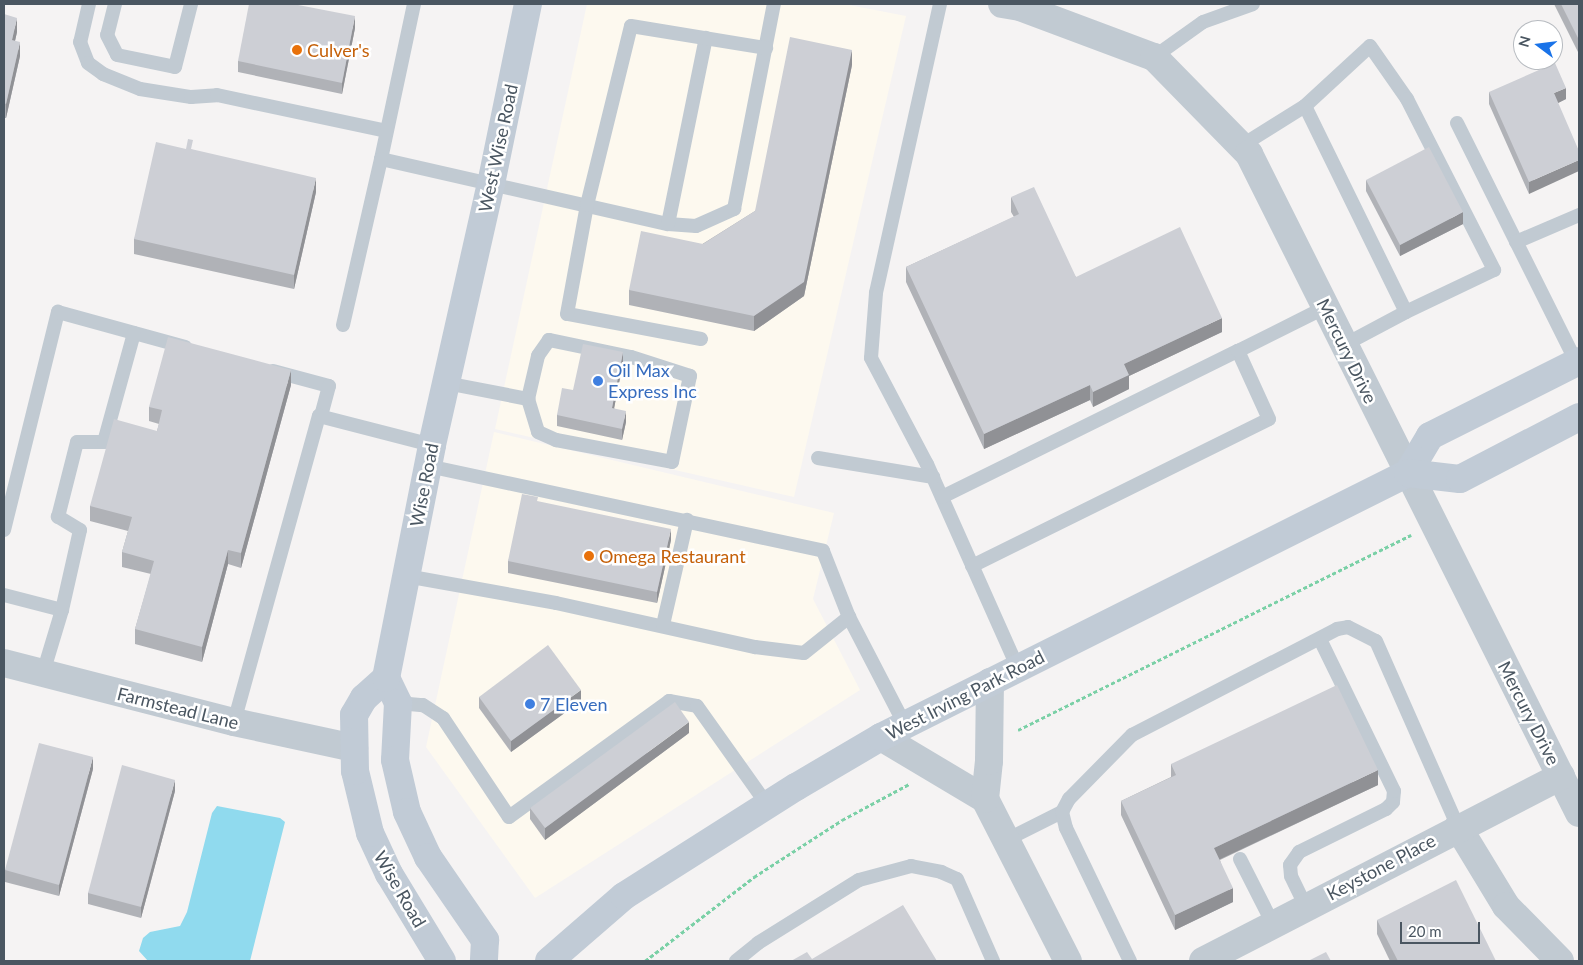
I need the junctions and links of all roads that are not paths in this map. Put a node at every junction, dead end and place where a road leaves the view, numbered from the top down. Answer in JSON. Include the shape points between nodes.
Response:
{"nodes":[{"id":1,"x":89,"y":4,"type":"edge"},
{"id":2,"x":115,"y":4,"type":"edge"},
{"id":3,"x":191,"y":4,"type":"edge"},
{"id":4,"x":414,"y":4,"type":"edge"},
{"id":5,"x":528,"y":4,"type":"edge"},
{"id":6,"x":774,"y":4,"type":"edge"},
{"id":7,"x":940,"y":4,"type":"edge"},
{"id":8,"x":1002,"y":4,"type":"edge"},
{"id":9,"x":1253,"y":4,"type":"edge"},
{"id":10,"x":706,"y":38,"type":"junction"},
{"id":11,"x":766,"y":48,"type":"junction"},
{"id":12,"x":1154,"y":57,"type":"junction"},
{"id":13,"x":1305,"y":106,"type":"junction"},
{"id":14,"x":1457,"y":123,"type":"dead end"},
{"id":15,"x":386,"y":131,"type":"junction"},
{"id":16,"x":1242,"y":146,"type":"junction"},
{"id":17,"x":381,"y":159,"type":"junction"},
{"id":18,"x":491,"y":184,"type":"junction"},
{"id":19,"x":587,"y":205,"type":"junction"},
{"id":20,"x":1579,"y":215,"type":"edge"},
{"id":21,"x":668,"y":224,"type":"junction"},
{"id":22,"x":1516,"y":242,"type":"junction"},
{"id":23,"x":468,"y":293,"type":"joint"},
{"id":24,"x":1326,"y":307,"type":"junction"},
{"id":25,"x":1406,"y":312,"type":"junction"},
{"id":26,"x":343,"y":325,"type":"dead end"},
{"id":27,"x":134,"y":333,"type":"junction"},
{"id":28,"x":701,"y":339,"type":"dead end"},
{"id":29,"x":1344,"y":344,"type":"junction"},
{"id":30,"x":199,"y":351,"type":"edge"},
{"id":31,"x":1238,"y":351,"type":"junction"},
{"id":32,"x":1578,"y":361,"type":"edge"},
{"id":33,"x":255,"y":366,"type":"edge"},
{"id":34,"x":446,"y":383,"type":"junction"},
{"id":35,"x":528,"y":398,"type":"junction"},
{"id":36,"x":320,"y":416,"type":"junction"},
{"id":37,"x":1579,"y":418,"type":"edge"},
{"id":38,"x":430,"y":456,"type":"junction"},
{"id":39,"x":818,"y":458,"type":"dead end"},
{"id":40,"x":1408,"y":473,"type":"junction"},
{"id":41,"x":933,"y":477,"type":"junction"},
{"id":42,"x":942,"y":497,"type":"junction"},
{"id":43,"x":687,"y":520,"type":"junction"},
{"id":44,"x":4,"y":530,"type":"edge"},
{"id":45,"x":972,"y":566,"type":"junction"},
{"id":46,"x":406,"y":576,"type":"junction"},
{"id":47,"x":4,"y":595,"type":"edge"},
{"id":48,"x":62,"y":610,"type":"junction"},
{"id":49,"x":849,"y":617,"type":"junction"},
{"id":50,"x":664,"y":625,"type":"junction"},
{"id":51,"x":1320,"y":639,"type":"junction"},
{"id":52,"x":4,"y":663,"type":"edge"},
{"id":53,"x":1018,"y":668,"type":"junction"},
{"id":54,"x":44,"y":673,"type":"junction"},
{"id":55,"x":386,"y":678,"type":"junction"},
{"id":56,"x":990,"y":682,"type":"junction"},
{"id":57,"x":398,"y":703,"type":"junction"},
{"id":58,"x":234,"y":722,"type":"junction"},
{"id":59,"x":893,"y":731,"type":"junction"},
{"id":60,"x":354,"y":748,"type":"junction"},
{"id":61,"x":1568,"y":778,"type":"edge"},
{"id":62,"x":985,"y":799,"type":"junction"},
{"id":63,"x":768,"y":806,"type":"junction"},
{"id":64,"x":1062,"y":812,"type":"junction"},
{"id":65,"x":1579,"y":813,"type":"edge"},
{"id":66,"x":1458,"y":827,"type":"junction"},
{"id":67,"x":1006,"y":840,"type":"junction"},
{"id":68,"x":1240,"y":859,"type":"edge"},
{"id":69,"x":1306,"y":906,"type":"junction"},
{"id":70,"x":1273,"y":924,"type":"junction"},
{"id":71,"x":442,"y":961,"type":"edge"},
{"id":72,"x":484,"y":961,"type":"edge"},
{"id":73,"x":549,"y":961,"type":"edge"},
{"id":74,"x":736,"y":961,"type":"edge"},
{"id":75,"x":993,"y":961,"type":"edge"},
{"id":76,"x":1068,"y":961,"type":"edge"},
{"id":77,"x":1130,"y":961,"type":"edge"},
{"id":78,"x":1203,"y":961,"type":"edge"},
{"id":79,"x":1560,"y":961,"type":"edge"}],
"edges":[{"from":1,"to":15,"type":"lane","via":[[80,42],[88,63],[103,74],[140,89],[191,97],[217,95]]},
{"from":2,"to":3,"type":"lane","via":[[108,35],[117,55],[175,68]]},
{"from":4,"to":15,"type":"lane"},
{"from":5,"to":18,"type":"main road","name":"West Wise Road"},
{"from":6,"to":11,"type":"lane"},
{"from":7,"to":41,"type":"lane","via":[[876,293],[871,358]]},
{"from":8,"to":12,"type":"street","name":"Mercury Drive","via":[[1020,7]]},
{"from":9,"to":12,"type":"lane","via":[[1203,22]]},
{"from":10,"to":11,"type":"lane"},
{"from":10,"to":19,"type":"lane","via":[[631,26]]},
{"from":10,"to":21,"type":"lane"},
{"from":11,"to":21,"type":"lane","via":[[734,209],[696,226]]},
{"from":12,"to":16,"type":"street","name":"Mercury Drive"},
{"from":13,"to":16,"type":"lane"},
{"from":13,"to":25,"type":"lane"},
{"from":13,"to":25,"type":"lane","via":[[1370,46],[1407,99],[1494,270]]},
{"from":14,"to":22,"type":"lane"},
{"from":15,"to":17,"type":"lane"},
{"from":16,"to":24,"type":"street","name":"Mercury Drive","via":[[1249,154]]},
{"from":17,"to":18,"type":"lane"},
{"from":17,"to":26,"type":"lane"},
{"from":18,"to":19,"type":"lane"},
{"from":18,"to":23,"type":"main road","name":"West Wise Road"},
{"from":19,"to":21,"type":"lane"},
{"from":19,"to":28,"type":"lane","via":[[567,314]]},
{"from":20,"to":22,"type":"lane"},
{"from":22,"to":32,"type":"lane"},
{"from":23,"to":34,"type":"main road","name":"Wise Road"},
{"from":24,"to":29,"type":"street","name":"Mercury Drive"},
{"from":24,"to":31,"type":"lane"},
{"from":25,"to":29,"type":"lane"},
{"from":27,"to":30,"type":"lane"},
{"from":27,"to":44,"type":"lane","via":[[58,312]]},
{"from":27,"to":48,"type":"lane","via":[[104,442],[77,442],[58,517],[80,530]]},
{"from":29,"to":40,"type":"street","name":"Mercury Drive"},
{"from":31,"to":42,"type":"lane"},
{"from":31,"to":45,"type":"lane","via":[[1269,419]]},
{"from":32,"to":40,"type":"main road","via":[[1430,436]]},
{"from":33,"to":36,"type":"lane","via":[[329,386]]},
{"from":34,"to":35,"type":"lane"},
{"from":34,"to":38,"type":"main road","name":"Wise Road"},
{"from":35,"to":35,"type":"lane","via":[[538,432],[556,440],[672,462],[690,376],[631,357],[549,340],[538,356]]},
{"from":36,"to":38,"type":"lane"},
{"from":36,"to":58,"type":"lane"},
{"from":37,"to":40,"type":"main road","via":[[1460,479]]},
{"from":38,"to":43,"type":"lane"},
{"from":38,"to":46,"type":"main road","name":"Wise Road"},
{"from":39,"to":41,"type":"lane"},
{"from":40,"to":53,"type":"main road","name":"West Irving Park Road"},
{"from":40,"to":61,"type":"street","name":"Mercury Drive"},
{"from":41,"to":42,"type":"lane"},
{"from":42,"to":45,"type":"lane"},
{"from":43,"to":49,"type":"lane","via":[[823,551]]},
{"from":43,"to":50,"type":"lane"},
{"from":45,"to":53,"type":"lane"},
{"from":46,"to":50,"type":"lane"},
{"from":46,"to":55,"type":"main road","name":"Wise Road"},
{"from":47,"to":48,"type":"lane"},
{"from":48,"to":54,"type":"lane"},
{"from":49,"to":50,"type":"lane","via":[[804,653],[755,647]]},
{"from":49,"to":59,"type":"lane"},
{"from":51,"to":64,"type":"lane","via":[[1132,734],[1069,799]]},
{"from":51,"to":66,"type":"lane","via":[[1336,629],[1348,627],[1376,641]]},
{"from":51,"to":69,"type":"lane","via":[[1394,791],[1393,802],[1386,809],[1299,852],[1290,865],[1291,876]]},
{"from":52,"to":54,"type":"street","name":"Farmstead Lane"},
{"from":53,"to":56,"type":"main road","name":"West Irving Park Road"},
{"from":54,"to":58,"type":"street","name":"Farmstead Lane"},
{"from":55,"to":57,"type":"main road"},
{"from":55,"to":60,"type":"main road","name":"Wise Road","via":[[364,698],[354,715]]},
{"from":56,"to":59,"type":"main road","name":"West Irving Park Road"},
{"from":56,"to":62,"type":"street","via":[[990,743]]},
{"from":57,"to":63,"type":"lane","via":[[423,705],[443,718],[509,817],[669,701],[697,706]]},
{"from":57,"to":72,"type":"main road","via":[[395,760],[407,812],[428,857],[485,940]]},
{"from":58,"to":60,"type":"street","name":"Farmstead Lane"},
{"from":59,"to":62,"type":"street","via":[[934,771]]},
{"from":59,"to":63,"type":"main road","name":"West Irving Park Road"},
{"from":60,"to":71,"type":"main road","name":"Wise Road","via":[[358,792],[370,833],[389,874]]},
{"from":61,"to":65,"type":"street","name":"Mercury Drive"},
{"from":61,"to":66,"type":"street","name":"Keystone Place"},
{"from":62,"to":67,"type":"street"},
{"from":63,"to":73,"type":"main road","name":"West Irving Park Road","via":[[624,896]]},
{"from":64,"to":67,"type":"lane"},
{"from":64,"to":77,"type":"lane","via":[[1072,844]]},
{"from":66,"to":69,"type":"street","name":"Keystone Place"},
{"from":66,"to":79,"type":"street","via":[[1506,906]]},
{"from":67,"to":76,"type":"street"},
{"from":68,"to":70,"type":"lane"},
{"from":69,"to":70,"type":"street","name":"Keystone Place"},
{"from":70,"to":78,"type":"street","name":"Keystone Place"},
{"from":74,"to":75,"type":"lane","via":[[758,943],[859,880],[911,866],[957,879]]}]}
